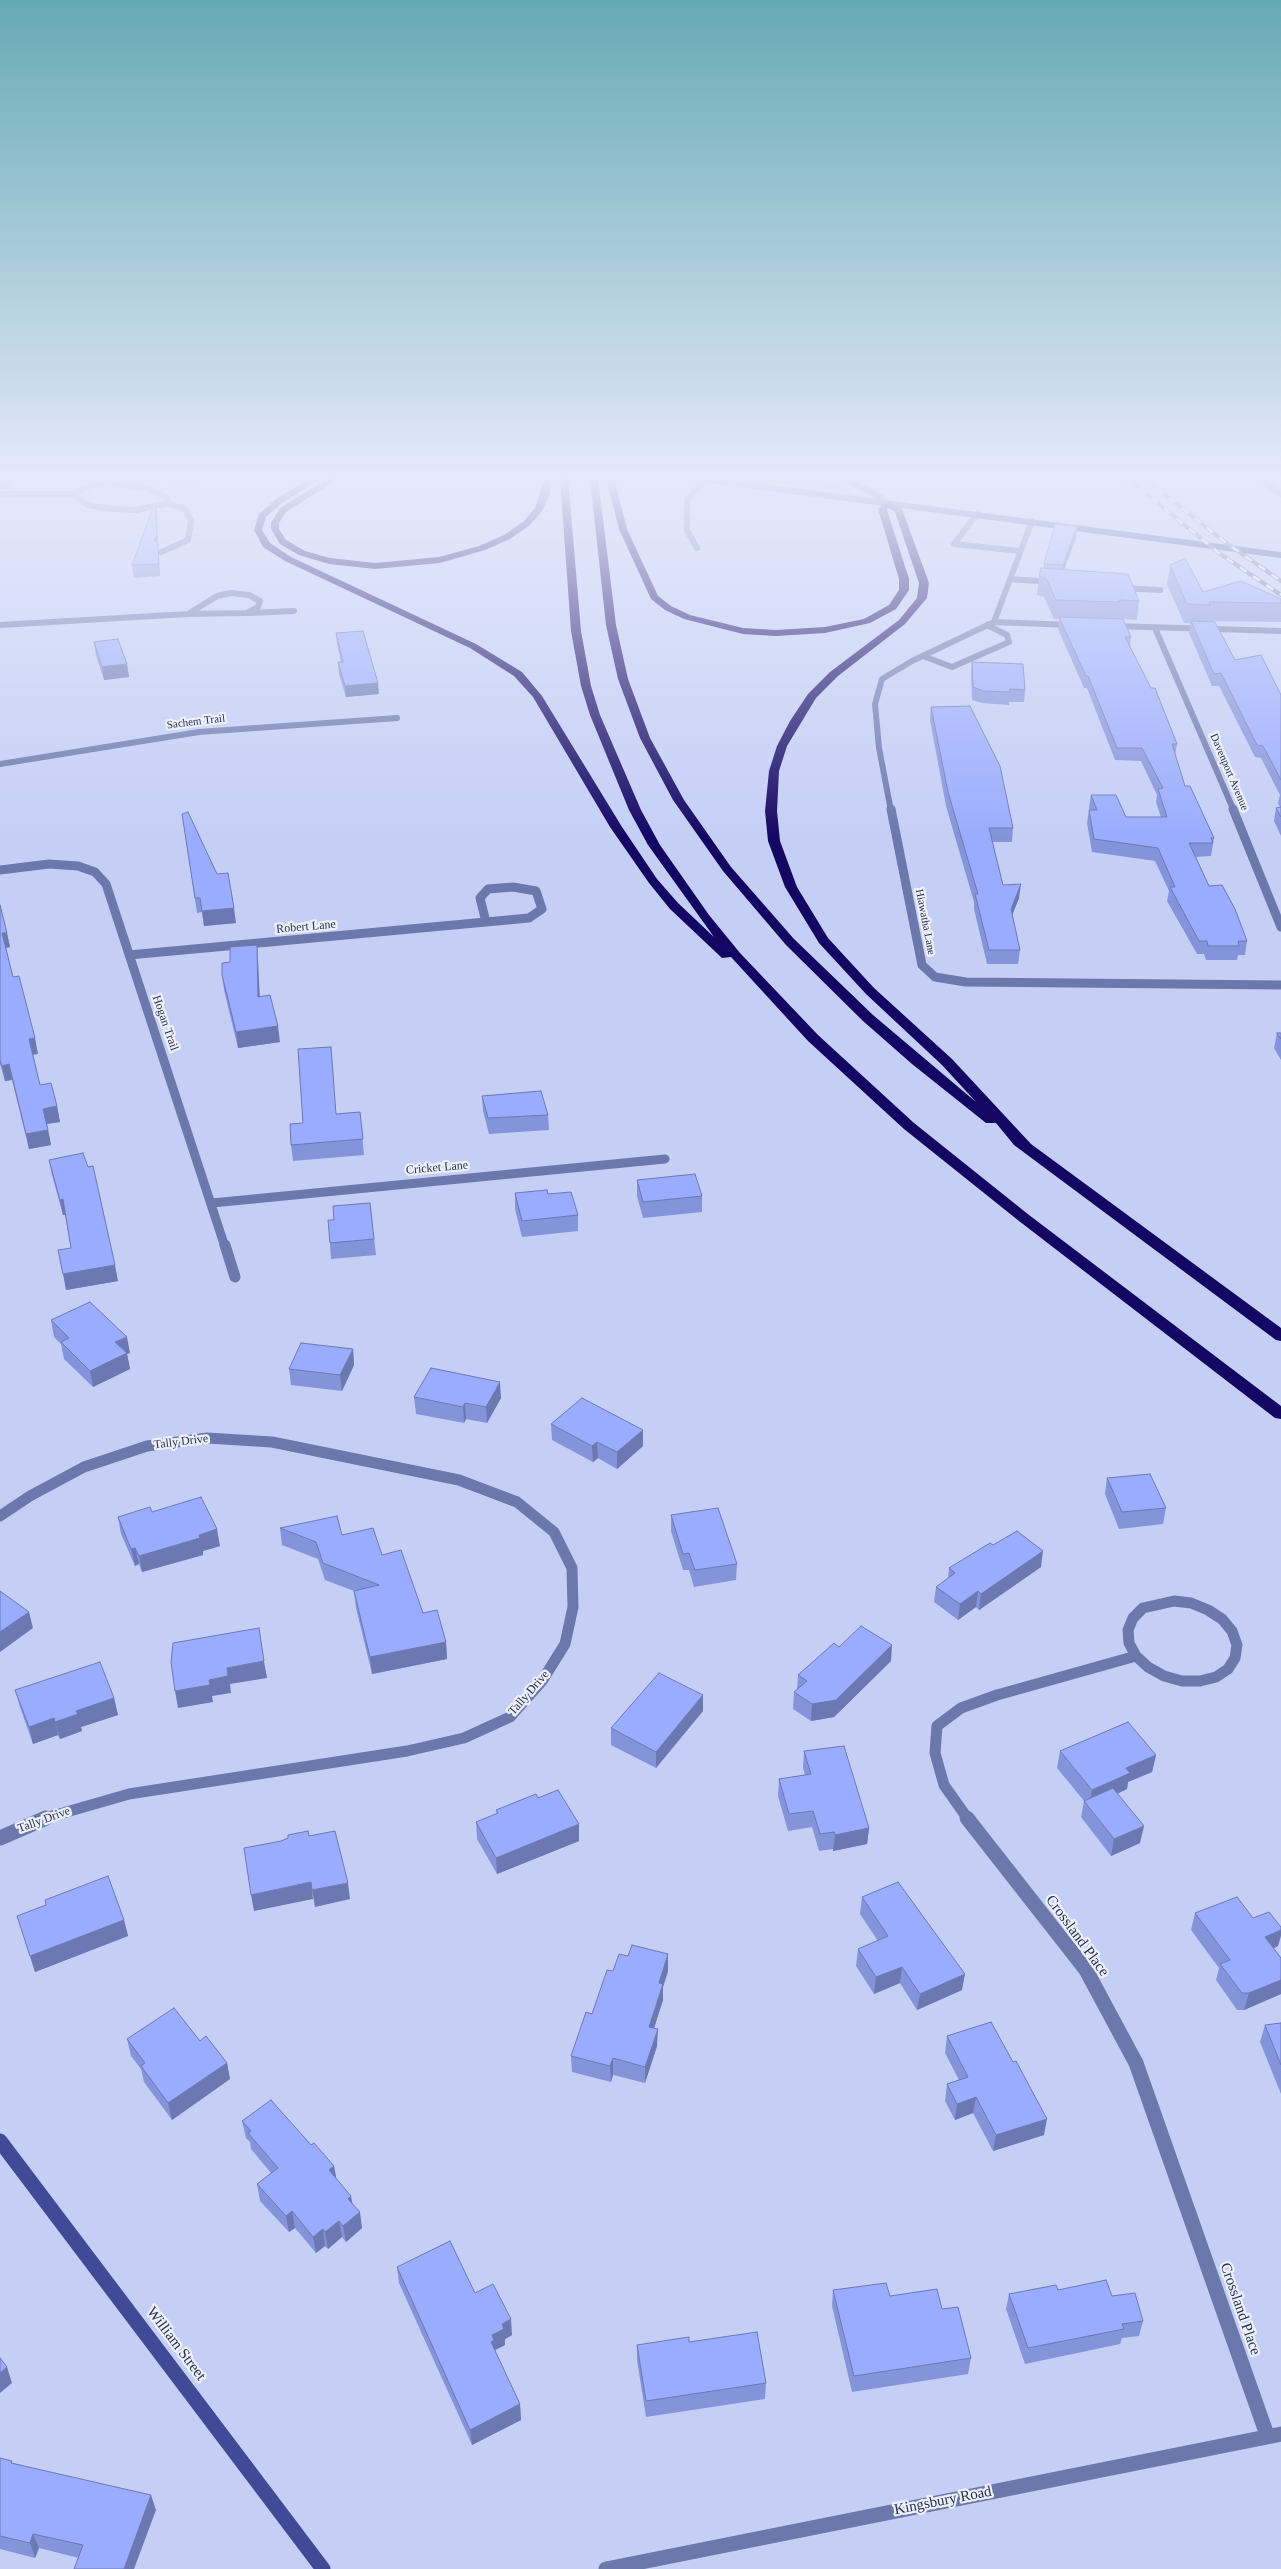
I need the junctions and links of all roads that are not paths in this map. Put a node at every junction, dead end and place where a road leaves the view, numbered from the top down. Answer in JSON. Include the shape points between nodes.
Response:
{"nodes":[{"id":1,"x":214,"y":598,"type":"edge"},
{"id":2,"x":254,"y":598,"type":"edge"},
{"id":3,"x":372,"y":598,"type":"edge"},
{"id":4,"x":575,"y":598,"type":"edge"},
{"id":5,"x":608,"y":598,"type":"edge"},
{"id":6,"x":655,"y":598,"type":"edge"},
{"id":7,"x":899,"y":598,"type":"edge"},
{"id":8,"x":922,"y":598,"type":"edge"},
{"id":9,"x":1002,"y":598,"type":"edge"},
{"id":10,"x":294,"y":611,"type":"dead end"},
{"id":11,"x":247,"y":613,"type":"junction"},
{"id":12,"x":188,"y":614,"type":"junction"},
{"id":13,"x":991,"y":624,"type":"junction"},
{"id":14,"x":0,"y":625,"type":"edge"},
{"id":15,"x":1079,"y":625,"type":"edge"},
{"id":16,"x":1107,"y":626,"type":"edge"},
{"id":17,"x":1155,"y":628,"type":"junction"},
{"id":18,"x":1280,"y":631,"type":"edge"},
{"id":19,"x":923,"y":656,"type":"junction"},
{"id":20,"x":397,"y":718,"type":"dead end"},
{"id":21,"x":0,"y":764,"type":"edge"},
{"id":22,"x":0,"y":870,"type":"edge"},
{"id":23,"x":486,"y":922,"type":"junction"},
{"id":24,"x":1280,"y":923,"type":"edge"},
{"id":25,"x":129,"y":955,"type":"junction"},
{"id":26,"x":1281,"y":985,"type":"edge"},
{"id":27,"x":773,"y":996,"type":"junction"},
{"id":28,"x":1026,"y":1147,"type":"junction"},
{"id":29,"x":664,"y":1159,"type":"dead end"},
{"id":30,"x":212,"y":1203,"type":"junction"},
{"id":31,"x":234,"y":1277,"type":"dead end"},
{"id":32,"x":1281,"y":1336,"type":"edge"},
{"id":33,"x":1281,"y":1414,"type":"edge"},
{"id":34,"x":0,"y":1516,"type":"edge"},
{"id":35,"x":1136,"y":1656,"type":"junction"},
{"id":36,"x":0,"y":1838,"type":"edge"},
{"id":37,"x":0,"y":2140,"type":"edge"},
{"id":38,"x":1274,"y":2434,"type":"edge"},
{"id":39,"x":323,"y":2569,"type":"edge"},
{"id":40,"x":606,"y":2569,"type":"edge"}],
"edges":[{"from":1,"to":12,"type":"street"},
{"from":2,"to":11,"type":"street","via":[[260,601],[258,607]]},
{"from":3,"to":27,"type":"highway","via":[[473,646],[518,674],[537,696],[612,820],[653,880],[697,930]]},
{"from":4,"to":27,"type":"highway","via":[[586,686],[606,746],[634,810],[705,918]]},
{"from":5,"to":28,"type":"highway","via":[[623,679],[645,738],[679,800],[727,869],[815,968],[916,1061]]},
{"from":6,"to":7,"type":"highway","via":[[668,608],[713,626],[752,632],[792,633],[840,628],[872,619],[893,607]]},
{"from":8,"to":28,"type":"highway","via":[[902,622],[834,674],[812,696],[795,721],[782,746],[773,778],[771,811],[774,841],[790,887],[824,940],[870,991],[947,1062]]},
{"from":9,"to":13,"type":"street"},
{"from":10,"to":11,"type":"street"},
{"from":11,"to":12,"type":"street"},
{"from":12,"to":14,"type":"street"},
{"from":13,"to":15,"type":"street"},
{"from":13,"to":19,"type":"street","name":"Hiawatha Lane"},
{"from":13,"to":19,"type":"street","via":[[1007,635],[1009,642],[952,667]]},
{"from":16,"to":17,"type":"street"},
{"from":17,"to":18,"type":"street"},
{"from":17,"to":24,"type":"street","name":"Davenport Avenue"},
{"from":19,"to":26,"type":"street","name":"Hiawatha Lane","via":[[882,679],[875,704],[879,748],[922,965],[935,977],[966,982]]},
{"from":20,"to":21,"type":"street","name":"Sachem Trail","via":[[199,732]]},
{"from":22,"to":25,"type":"street","name":"Hogan Trail","via":[[49,864],[78,866],[95,872],[106,884]]},
{"from":23,"to":23,"type":"street","name":"Robert Lane","via":[[529,918],[542,909],[536,892],[513,887],[488,889],[480,898]]},
{"from":23,"to":25,"type":"street","name":"Robert Lane"},
{"from":25,"to":30,"type":"street","name":"Hogan Trail"},
{"from":27,"to":33,"type":"highway","via":[[832,1056],[909,1126]]},
{"from":28,"to":32,"type":"highway"},
{"from":29,"to":30,"type":"street","name":"Cricket Lane"},
{"from":30,"to":31,"type":"street","name":"Hogan Trail"},
{"from":34,"to":36,"type":"street","name":"Tally Drive","via":[[84,1467],[147,1446],[207,1438],[272,1442],[459,1480],[517,1502],[554,1532],[572,1568],[573,1607],[565,1644],[542,1681],[510,1717],[464,1738],[407,1751],[129,1794],[63,1811]]},
{"from":35,"to":35,"type":"street","via":[[1148,1668],[1164,1676],[1200,1681],[1216,1677],[1228,1669],[1235,1658],[1237,1645],[1232,1632],[1208,1610],[1174,1601],[1150,1606],[1133,1618],[1128,1630],[1129,1643]]},
{"from":35,"to":38,"type":"street","name":"Crossland Place","via":[[961,1708],[937,1726],[935,1753],[944,1785],[1086,1970],[1136,2063]]},
{"from":37,"to":39,"type":"main road","name":"William Street"},
{"from":38,"to":40,"type":"street","name":"Kingsbury Road"}]}
